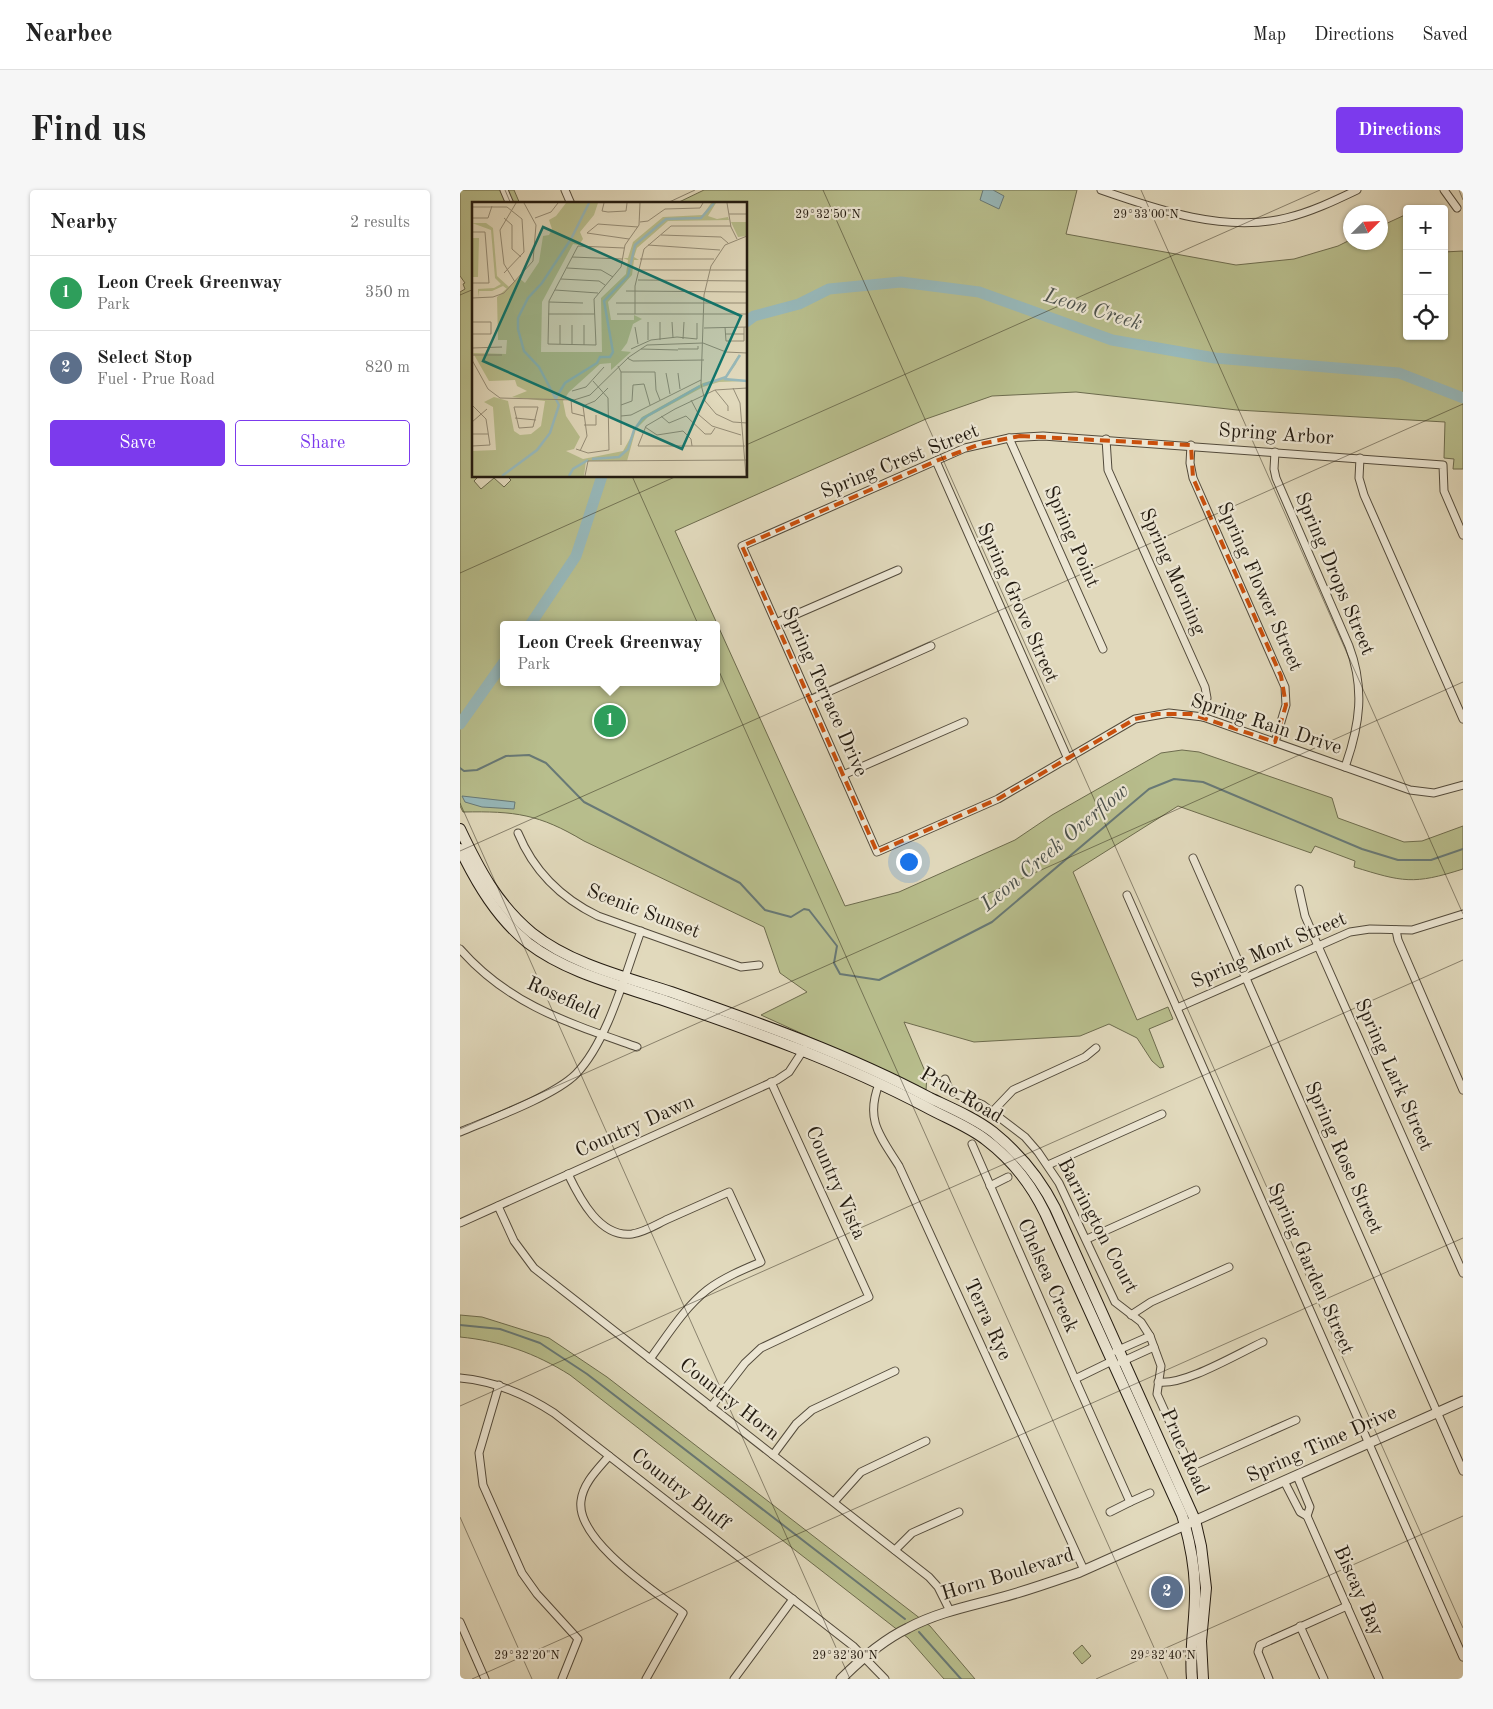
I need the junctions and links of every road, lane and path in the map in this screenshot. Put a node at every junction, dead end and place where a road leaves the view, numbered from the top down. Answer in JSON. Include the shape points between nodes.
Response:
{"nodes":[{"id":1,"x":504,"y":190,"type":"edge"},
{"id":2,"x":565,"y":190,"type":"edge"},
{"id":3,"x":1101,"y":190,"type":"edge"},
{"id":4,"x":1357,"y":190,"type":"edge"},
{"id":5,"x":1444,"y":190,"type":"edge"},
{"id":6,"x":509,"y":202,"type":"edge"},
{"id":7,"x":570,"y":202,"type":"edge"},
{"id":8,"x":1457,"y":208,"type":"dead end"},
{"id":9,"x":1009,"y":438,"type":"junction"},
{"id":10,"x":1106,"y":439,"type":"junction"},
{"id":11,"x":1191,"y":445,"type":"junction"},
{"id":12,"x":1275,"y":452,"type":"junction"},
{"id":13,"x":1360,"y":458,"type":"junction"},
{"id":14,"x":936,"y":461,"type":"junction"},
{"id":15,"x":1463,"y":535,"type":"edge"},
{"id":16,"x":742,"y":546,"type":"joint"},
{"id":17,"x":898,"y":570,"type":"dead end"},
{"id":18,"x":776,"y":623,"type":"junction"},
{"id":19,"x":931,"y":646,"type":"dead end"},
{"id":20,"x":1103,"y":649,"type":"dead end"},
{"id":21,"x":810,"y":700,"type":"junction"},
{"id":22,"x":1202,"y":717,"type":"junction"},
{"id":23,"x":1463,"y":719,"type":"edge"},
{"id":24,"x":964,"y":722,"type":"dead end"},
{"id":25,"x":1275,"y":742,"type":"junction"},
{"id":26,"x":1068,"y":759,"type":"junction"},
{"id":27,"x":1345,"y":767,"type":"junction"},
{"id":28,"x":843,"y":775,"type":"junction"},
{"id":29,"x":1463,"y":785,"type":"edge"},
{"id":30,"x":460,"y":828,"type":"edge"},
{"id":31,"x":518,"y":833,"type":"dead end"},
{"id":32,"x":462,"y":847,"type":"edge"},
{"id":33,"x":877,"y":852,"type":"joint"},
{"id":34,"x":1193,"y":858,"type":"dead end"},
{"id":35,"x":1299,"y":889,"type":"dead end"},
{"id":36,"x":1127,"y":895,"type":"dead end"},
{"id":37,"x":1463,"y":914,"type":"edge"},
{"id":38,"x":1396,"y":930,"type":"junction"},
{"id":39,"x":641,"y":931,"type":"junction"},
{"id":40,"x":1318,"y":946,"type":"junction"},
{"id":41,"x":460,"y":949,"type":"edge"},
{"id":42,"x":759,"y":965,"type":"dead end"},
{"id":43,"x":1246,"y":979,"type":"junction"},
{"id":44,"x":622,"y":981,"type":"junction"},
{"id":45,"x":1177,"y":1008,"type":"junction"},
{"id":46,"x":603,"y":1035,"type":"junction"},
{"id":47,"x":805,"y":1046,"type":"junction"},
{"id":48,"x":637,"y":1047,"type":"dead end"},
{"id":49,"x":1096,"y":1048,"type":"dead end"},
{"id":50,"x":945,"y":1079,"type":"dead end"},
{"id":51,"x":771,"y":1082,"type":"junction"},
{"id":52,"x":879,"y":1084,"type":"junction"},
{"id":53,"x":1463,"y":1090,"type":"edge"},
{"id":54,"x":994,"y":1111,"type":"junction"},
{"id":55,"x":1162,"y":1114,"type":"dead end"},
{"id":56,"x":460,"y":1132,"type":"edge"},
{"id":57,"x":972,"y":1144,"type":"dead end"},
{"id":58,"x":1048,"y":1165,"type":"junction"},
{"id":59,"x":568,"y":1174,"type":"junction"},
{"id":60,"x":1008,"y":1177,"type":"dead end"},
{"id":61,"x":990,"y":1186,"type":"junction"},
{"id":62,"x":1196,"y":1190,"type":"dead end"},
{"id":63,"x":1050,"y":1198,"type":"junction"},
{"id":64,"x":1040,"y":1203,"type":"junction"},
{"id":65,"x":498,"y":1206,"type":"junction"},
{"id":66,"x":460,"y":1223,"type":"edge"},
{"id":67,"x":1086,"y":1239,"type":"junction"},
{"id":68,"x":1229,"y":1267,"type":"dead end"},
{"id":69,"x":1463,"y":1273,"type":"edge"},
{"id":70,"x":1131,"y":1315,"type":"junction"},
{"id":71,"x":1150,"y":1336,"type":"junction"},
{"id":72,"x":1263,"y":1342,"type":"dead end"},
{"id":73,"x":1134,"y":1344,"type":"junction"},
{"id":74,"x":1154,"y":1347,"type":"junction"},
{"id":75,"x":1119,"y":1350,"type":"junction"},
{"id":76,"x":1138,"y":1354,"type":"junction"},
{"id":77,"x":650,"y":1359,"type":"junction"},
{"id":78,"x":1115,"y":1360,"type":"junction"},
{"id":79,"x":894,"y":1371,"type":"dead end"},
{"id":80,"x":460,"y":1378,"type":"edge"},
{"id":81,"x":1075,"y":1379,"type":"junction"},
{"id":82,"x":1158,"y":1382,"type":"junction"},
{"id":83,"x":499,"y":1385,"type":"junction"},
{"id":84,"x":1463,"y":1402,"type":"edge"},
{"id":85,"x":711,"y":1407,"type":"junction"},
{"id":86,"x":1437,"y":1413,"type":"junction"},
{"id":87,"x":1296,"y":1420,"type":"dead end"},
{"id":88,"x":926,"y":1441,"type":"dead end"},
{"id":89,"x":1369,"y":1443,"type":"junction"},
{"id":90,"x":773,"y":1455,"type":"junction"},
{"id":91,"x":609,"y":1456,"type":"junction"},
{"id":92,"x":1463,"y":1471,"type":"edge"},
{"id":93,"x":1297,"y":1476,"type":"junction"},
{"id":94,"x":1284,"y":1482,"type":"junction"},
{"id":95,"x":1150,"y":1493,"type":"dead end"},
{"id":96,"x":1306,"y":1498,"type":"junction"},
{"id":97,"x":834,"y":1502,"type":"junction"},
{"id":98,"x":1130,"y":1502,"type":"junction"},
{"id":99,"x":1295,"y":1503,"type":"junction"},
{"id":100,"x":959,"y":1512,"type":"dead end"},
{"id":101,"x":1110,"y":1512,"type":"dead end"},
{"id":102,"x":1307,"y":1516,"type":"junction"},
{"id":103,"x":1194,"y":1520,"type":"junction"},
{"id":104,"x":1184,"y":1525,"type":"junction"},
{"id":105,"x":895,"y":1550,"type":"junction"},
{"id":106,"x":1084,"y":1570,"type":"junction"},
{"id":107,"x":793,"y":1599,"type":"junction"},
{"id":108,"x":1347,"y":1606,"type":"junction"},
{"id":109,"x":950,"y":1611,"type":"junction"},
{"id":110,"x":460,"y":1622,"type":"edge"},
{"id":111,"x":1300,"y":1626,"type":"junction"},
{"id":112,"x":1463,"y":1657,"type":"edge"},
{"id":113,"x":864,"y":1658,"type":"junction"},
{"id":114,"x":486,"y":1679,"type":"edge"},
{"id":115,"x":562,"y":1679,"type":"edge"},
{"id":116,"x":646,"y":1679,"type":"edge"},
{"id":117,"x":734,"y":1679,"type":"edge"},
{"id":118,"x":841,"y":1679,"type":"edge"},
{"id":119,"x":885,"y":1679,"type":"edge"},
{"id":120,"x":1192,"y":1679,"type":"edge"},
{"id":121,"x":1203,"y":1679,"type":"edge"},
{"id":122,"x":1269,"y":1679,"type":"edge"},
{"id":123,"x":1324,"y":1679,"type":"edge"},
{"id":124,"x":1379,"y":1679,"type":"edge"}],
"edges":[{"from":1,"to":6,"type":"street"},
{"from":2,"to":7,"type":"street"},
{"from":3,"to":4,"type":"street","via":[[1159,209],[1245,223],[1303,213]]},
{"from":5,"to":8,"type":"street"},
{"from":9,"to":10,"type":"street","name":"Spring Crest Street"},
{"from":9,"to":14,"type":"street","name":"Spring Crest Street","via":[[980,444]]},
{"from":9,"to":20,"type":"street","name":"Spring Point"},
{"from":10,"to":11,"type":"street","name":"Spring Arbor"},
{"from":10,"to":22,"type":"street","name":"Spring Morning","via":[[1108,470],[1205,687],[1207,698]]},
{"from":11,"to":12,"type":"street","name":"Spring Arbor"},
{"from":11,"to":25,"type":"street","name":"Spring Flower Street","via":[[1193,478],[1285,687],[1286,705]]},
{"from":12,"to":13,"type":"street","name":"Spring Arbor"},
{"from":12,"to":27,"type":"street","name":"Spring Drops Street","via":[[1276,478],[1349,646],[1358,674],[1359,716]]},
{"from":13,"to":15,"type":"street","name":"Spring Arbor","via":[[1444,465],[1444,491]]},
{"from":13,"to":23,"type":"street","via":[[1359,478],[1364,495]]},
{"from":14,"to":16,"type":"street","name":"Spring Crest Street"},
{"from":14,"to":26,"type":"street","name":"Spring Grove Street"},
{"from":16,"to":18,"type":"street","name":"Spring Terrace Drive"},
{"from":17,"to":18,"type":"street"},
{"from":18,"to":21,"type":"street","name":"Spring Terrace Drive"},
{"from":19,"to":21,"type":"street"},
{"from":21,"to":28,"type":"street","name":"Spring Terrace Drive"},
{"from":22,"to":25,"type":"street","name":"Spring Rain Drive"},
{"from":22,"to":26,"type":"street","name":"Spring Rain Drive","via":[[1174,713],[1146,716],[1125,724]]},
{"from":24,"to":28,"type":"street"},
{"from":25,"to":27,"type":"street","name":"Spring Rain Drive"},
{"from":26,"to":33,"type":"street","name":"Spring Rain Drive","via":[[998,799]]},
{"from":27,"to":29,"type":"street","name":"Spring Rain Drive","via":[[1422,793]]},
{"from":28,"to":33,"type":"street","name":"Spring Terrace Drive"},
{"from":30,"to":32,"type":"main road","name":"Prue Road"},
{"from":31,"to":39,"type":"street","name":"Scenic Sunset","via":[[532,863],[559,892],[598,916]]},
{"from":32,"to":44,"type":"main road","name":"Prue Road","via":[[502,904],[534,934],[568,955]]},
{"from":34,"to":43,"type":"street","name":"Spring Rose Street"},
{"from":35,"to":40,"type":"street","name":"Spring Lark Street","via":[[1305,916]]},
{"from":36,"to":45,"type":"street","name":"Spring Garden Street"},
{"from":37,"to":38,"type":"street","name":"Spring Mont Street","via":[[1426,927]]},
{"from":38,"to":40,"type":"street","name":"Spring Mont Street","via":[[1364,929]]},
{"from":38,"to":53,"type":"street"},
{"from":39,"to":42,"type":"street","name":"Scenic Sunset","via":[[741,967]]},
{"from":39,"to":44,"type":"street"},
{"from":40,"to":43,"type":"street","name":"Spring Mont Street"},
{"from":40,"to":69,"type":"street","name":"Spring Lark Street"},
{"from":41,"to":46,"type":"street","name":"Rosefield","via":[[488,978],[522,1001],[551,1016]]},
{"from":43,"to":45,"type":"street","name":"Spring Mont Street"},
{"from":43,"to":86,"type":"street","name":"Spring Rose Street"},
{"from":44,"to":46,"type":"street"},
{"from":44,"to":47,"type":"main road","name":"Prue Road"},
{"from":45,"to":89,"type":"street","name":"Spring Garden Street"},
{"from":46,"to":48,"type":"street","name":"Rosefield"},
{"from":46,"to":56,"type":"street","via":[[588,1060],[562,1085]]},
{"from":47,"to":51,"type":"street","name":"Country Dawn","via":[[789,1072]]},
{"from":47,"to":52,"type":"main road","name":"Prue Road"},
{"from":47,"to":63,"type":"main road","name":"Prue Road","via":[[896,1080],[992,1131],[1026,1163]]},
{"from":49,"to":54,"type":"street","via":[[1085,1057],[1013,1090]]},
{"from":50,"to":54,"type":"street","name":"Barrington Court","via":[[954,1093]]},
{"from":51,"to":59,"type":"street","name":"Country Dawn"},
{"from":51,"to":85,"type":"street","name":"Country Vista","via":[[869,1297],[761,1348],[745,1363]]},
{"from":52,"to":64,"type":"main road","name":"Prue Road","via":[[985,1140],[1018,1171]]},
{"from":52,"to":106,"type":"street","name":"Terra Rye","via":[[872,1112],[876,1126],[899,1166]]},
{"from":54,"to":58,"type":"street","name":"Barrington Court","via":[[1025,1137]]},
{"from":55,"to":58,"type":"street"},
{"from":57,"to":61,"type":"street","name":"Chelsea Creek"},
{"from":58,"to":67,"type":"street","name":"Barrington Court","via":[[1067,1196]]},
{"from":59,"to":65,"type":"street","name":"Country Dawn"},
{"from":59,"to":77,"type":"street","via":[[592,1214],[610,1230],[623,1234],[640,1232],[729,1192],[761,1262],[705,1292]]},
{"from":60,"to":61,"type":"street"},
{"from":61,"to":81,"type":"street","name":"Chelsea Creek"},
{"from":62,"to":67,"type":"street"},
{"from":63,"to":64,"type":"main road"},
{"from":63,"to":75,"type":"main road","name":"Prue Road"},
{"from":64,"to":78,"type":"main road","name":"Prue Road"},
{"from":65,"to":66,"type":"street","name":"Country Dawn"},
{"from":65,"to":77,"type":"street","name":"Country Horn","via":[[514,1241],[534,1268]]},
{"from":67,"to":70,"type":"street","name":"Barrington Court","via":[[1116,1302]]},
{"from":68,"to":70,"type":"street","via":[[1151,1302]]},
{"from":70,"to":71,"type":"street","name":"Barrington Court","via":[[1141,1322]]},
{"from":71,"to":73,"type":"street"},
{"from":71,"to":74,"type":"street","name":"Barrington Court"},
{"from":72,"to":82,"type":"street","via":[[1182,1380]]},
{"from":73,"to":75,"type":"street"},
{"from":73,"to":76,"type":"street"},
{"from":74,"to":76,"type":"street"},
{"from":74,"to":82,"type":"street","name":"Barrington Court","via":[[1161,1366]]},
{"from":75,"to":78,"type":"main road","name":"Prue Road"},
{"from":76,"to":78,"type":"street"},
{"from":77,"to":85,"type":"street","name":"Country Horn"},
{"from":78,"to":81,"type":"street"},
{"from":78,"to":103,"type":"main road","name":"Prue Road"},
{"from":78,"to":104,"type":"main road","name":"Prue Road"},
{"from":79,"to":90,"type":"street","via":[[812,1410],[796,1424]]},
{"from":80,"to":83,"type":"street","name":"Country Bluff"},
{"from":81,"to":98,"type":"street","name":"Chelsea Creek"},
{"from":82,"to":87,"type":"street","name":"Barrington Court","via":[[1157,1394],[1190,1467]]},
{"from":83,"to":91,"type":"street","name":"Country Bluff","via":[[539,1403]]},
{"from":83,"to":115,"type":"street","via":[[481,1446],[480,1475],[522,1573],[578,1639]]},
{"from":84,"to":86,"type":"street","name":"Spring Time Drive"},
{"from":85,"to":90,"type":"street","name":"Country Horn"},
{"from":86,"to":89,"type":"street","name":"Spring Time Drive"},
{"from":86,"to":92,"type":"street","name":"Spring Rose Street"},
{"from":88,"to":97,"type":"street","via":[[861,1472]]},
{"from":89,"to":93,"type":"street","name":"Spring Time Drive"},
{"from":89,"to":112,"type":"street","name":"Spring Garden Street"},
{"from":90,"to":97,"type":"street","name":"Country Horn"},
{"from":91,"to":107,"type":"street","name":"Country Bluff"},
{"from":91,"to":116,"type":"street","via":[[583,1492],[581,1512],[589,1530],[610,1556],[683,1613]]},
{"from":93,"to":94,"type":"street","name":"Spring Time Drive"},
{"from":93,"to":96,"type":"street","name":"Biscay Bay"},
{"from":94,"to":99,"type":"street","name":"Biscay Bay"},
{"from":94,"to":103,"type":"street","name":"Spring Time Drive"},
{"from":95,"to":98,"type":"street"},
{"from":96,"to":99,"type":"street"},
{"from":96,"to":102,"type":"street","name":"Biscay Bay","via":[[1310,1507]]},
{"from":97,"to":105,"type":"street","name":"Country Horn"},
{"from":98,"to":101,"type":"street"},
{"from":99,"to":102,"type":"street","name":"Biscay Bay"},
{"from":100,"to":105,"type":"street","via":[[912,1533]]},
{"from":102,"to":108,"type":"street","name":"Biscay Bay"},
{"from":103,"to":104,"type":"street","name":"Horn Boulevard"},
{"from":103,"to":121,"type":"main road","name":"Prue Road","via":[[1206,1588],[1201,1641]]},
{"from":104,"to":106,"type":"street","name":"Horn Boulevard"},
{"from":104,"to":120,"type":"main road","name":"Prue Road","via":[[1195,1588],[1190,1640]]},
{"from":105,"to":109,"type":"street","name":"Country Horn","via":[[934,1582]]},
{"from":106,"to":109,"type":"street","name":"Horn Boulevard","via":[[1035,1588]]},
{"from":107,"to":113,"type":"street","name":"Country Bluff"},
{"from":107,"to":117,"type":"street"},
{"from":108,"to":111,"type":"street"},
{"from":108,"to":124,"type":"street","name":"Biscay Bay"},
{"from":109,"to":113,"type":"street","name":"Horn Boulevard","via":[[902,1631]]},
{"from":110,"to":114,"type":"street"},
{"from":111,"to":122,"type":"street","via":[[1258,1648]]},
{"from":111,"to":123,"type":"street"},
{"from":113,"to":118,"type":"street","name":"Horn Boulevard"},
{"from":113,"to":119,"type":"street","name":"Country Bluff"}]}
